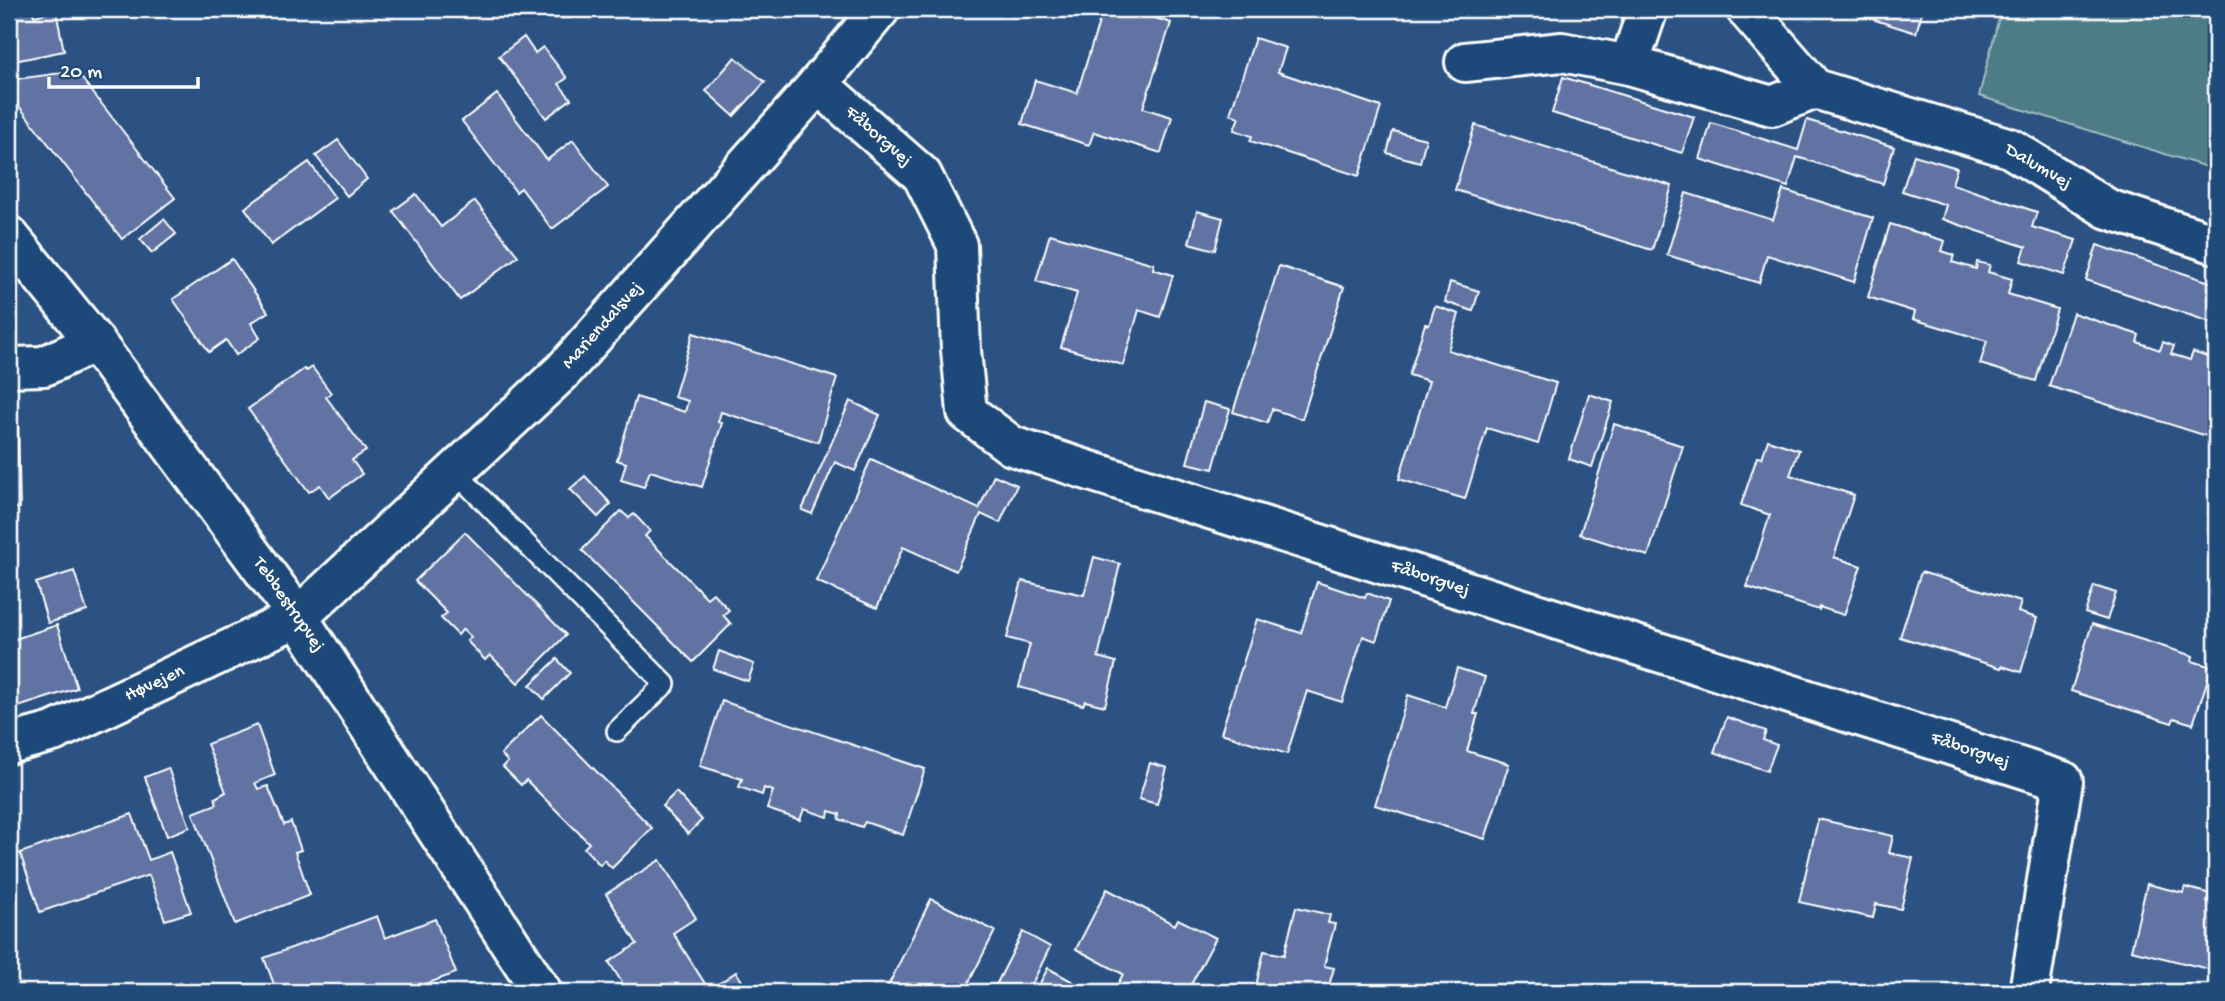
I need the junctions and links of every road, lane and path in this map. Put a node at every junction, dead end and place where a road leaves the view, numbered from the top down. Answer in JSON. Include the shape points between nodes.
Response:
{"nodes":[{"id":1,"x":880,"y":9,"type":"edge"},
{"id":2,"x":1648,"y":9,"type":"edge"},
{"id":3,"x":1746,"y":9,"type":"edge"},
{"id":4,"x":1465,"y":62,"type":"dead end"},
{"id":5,"x":1629,"y":65,"type":"junction"},
{"id":6,"x":818,"y":84,"type":"junction"},
{"id":7,"x":1815,"y":89,"type":"junction"},
{"id":8,"x":9,"y":236,"type":"edge"},
{"id":9,"x":2216,"y":244,"type":"edge"},
{"id":10,"x":95,"y":342,"type":"junction"},
{"id":11,"x":9,"y":367,"type":"edge"},
{"id":12,"x":455,"y":472,"type":"junction"},
{"id":13,"x":298,"y":617,"type":"junction"},
{"id":14,"x":617,"y":731,"type":"dead end"},
{"id":15,"x":9,"y":744,"type":"edge"},
{"id":16,"x":542,"y":992,"type":"edge"},
{"id":17,"x":2029,"y":992,"type":"edge"}],
"edges":[{"from":1,"to":6,"type":"street","name":"Mariendalsvej"},
{"from":2,"to":5,"type":"street"},
{"from":3,"to":7,"type":"street"},
{"from":4,"to":5,"type":"street","via":[[1562,52]]},
{"from":5,"to":7,"type":"street","via":[[1772,106]]},
{"from":6,"to":12,"type":"street","name":"Mariendalsvej","via":[[562,372]]},
{"from":6,"to":17,"type":"street","name":"Fåborgvej","via":[[922,175],[957,244],[967,412],[1012,446],[2063,781]]},
{"from":7,"to":9,"type":"street","name":"Dalumvej","via":[[2010,148],[2108,209]]},
{"from":8,"to":10,"type":"street","name":"Tebbestrupvej"},
{"from":10,"to":11,"type":"street","via":[[44,366]]},
{"from":10,"to":13,"type":"street","name":"Tebbestrupvej"},
{"from":12,"to":13,"type":"street","name":"Mariendalsvej"},
{"from":12,"to":14,"type":"lane","via":[[664,684]]},
{"from":13,"to":15,"type":"street","name":"Høvejen","via":[[53,732]]},
{"from":13,"to":16,"type":"street","name":"Tebbestrupvej"}]}
